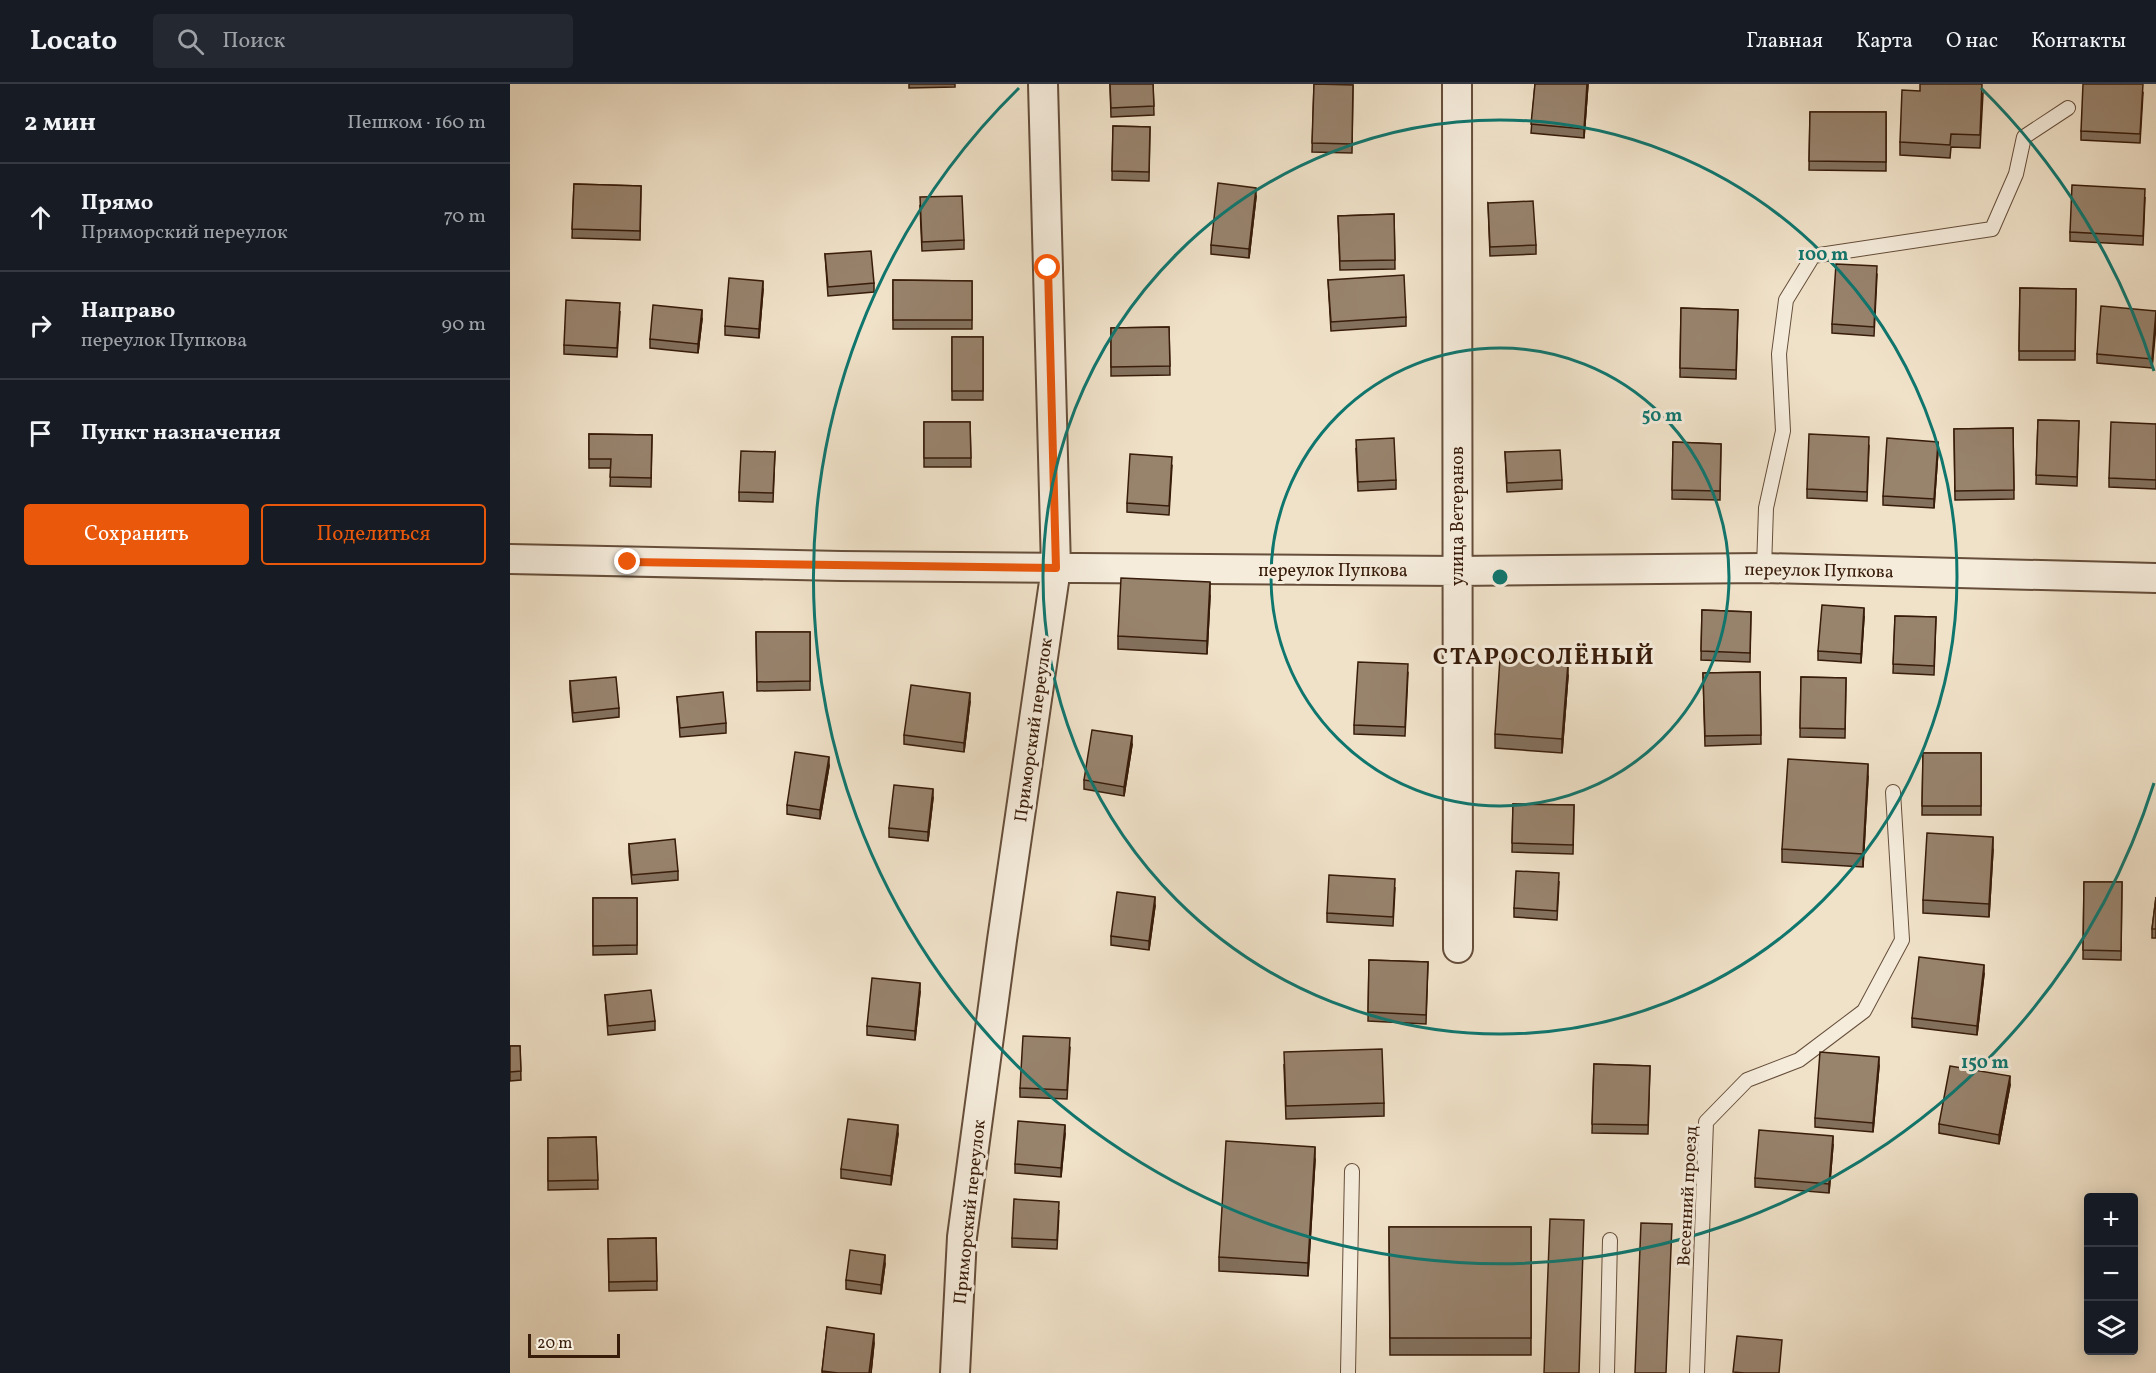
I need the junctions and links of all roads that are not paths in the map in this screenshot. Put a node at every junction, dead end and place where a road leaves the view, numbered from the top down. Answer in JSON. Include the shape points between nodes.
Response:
{"nodes":[{"id":1,"x":1043,"y":84,"type":"edge"},
{"id":2,"x":1457,"y":84,"type":"edge"},
{"id":3,"x":2068,"y":108,"type":"dead end"},
{"id":4,"x":510,"y":559,"type":"edge"},
{"id":5,"x":1056,"y":568,"type":"junction"},
{"id":6,"x":1764,"y":568,"type":"junction"},
{"id":7,"x":1456,"y":571,"type":"junction"},
{"id":8,"x":2156,"y":578,"type":"edge"},
{"id":9,"x":1893,"y":792,"type":"dead end"},
{"id":10,"x":1458,"y":948,"type":"dead end"},
{"id":11,"x":1352,"y":1171,"type":"dead end"},
{"id":12,"x":1610,"y":1240,"type":"dead end"},
{"id":13,"x":955,"y":1373,"type":"edge"},
{"id":14,"x":1348,"y":1373,"type":"edge"},
{"id":15,"x":1607,"y":1373,"type":"edge"},
{"id":16,"x":1697,"y":1373,"type":"edge"}],
"edges":[{"from":1,"to":5,"type":"street","name":"Приморский переулок"},
{"from":2,"to":7,"type":"street","name":"улица Ветеранов"},
{"from":3,"to":6,"type":"lane","via":[[2024,137],[2016,174],[1992,230],[1813,256],[1786,300],[1779,354],[1782,431],[1766,508]]},
{"from":4,"to":5,"type":"street","name":"переулок Пупкова"},
{"from":5,"to":7,"type":"street","name":"переулок Пупкова"},
{"from":5,"to":13,"type":"street","name":"Приморский переулок","via":[[962,1237]]},
{"from":6,"to":7,"type":"street","name":"переулок Пупкова"},
{"from":6,"to":8,"type":"street","name":"переулок Пупкова"},
{"from":7,"to":10,"type":"street","name":"улица Ветеранов"},
{"from":9,"to":16,"type":"lane","name":"Весенний проезд","via":[[1902,940],[1864,1011],[1799,1060],[1747,1080],[1706,1122]]},
{"from":11,"to":14,"type":"lane"},
{"from":12,"to":15,"type":"lane"}]}
